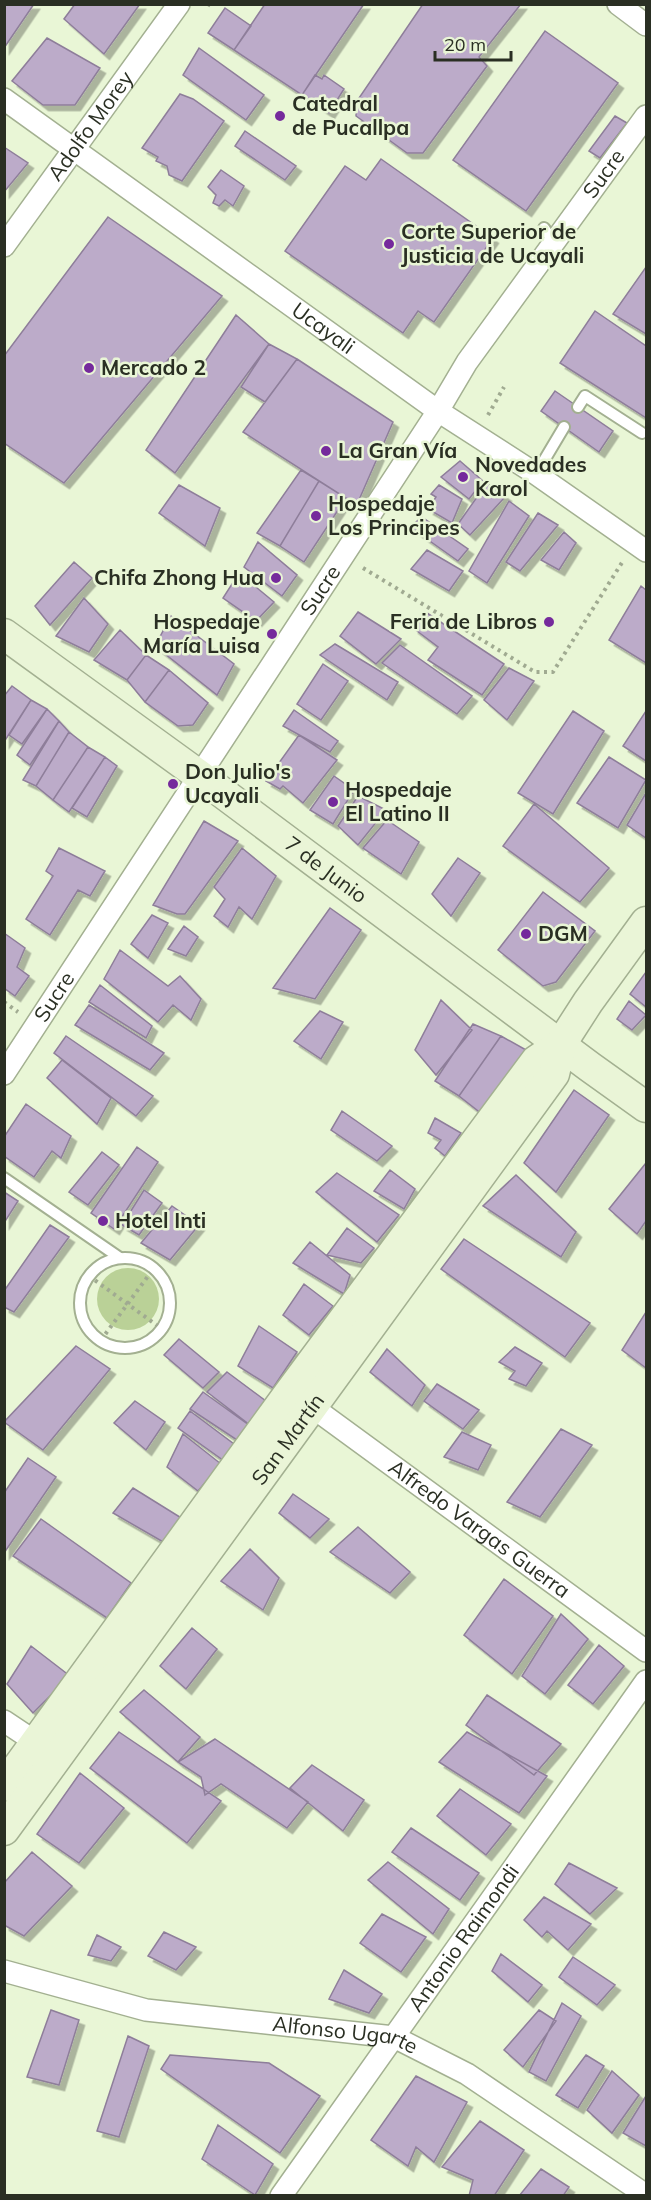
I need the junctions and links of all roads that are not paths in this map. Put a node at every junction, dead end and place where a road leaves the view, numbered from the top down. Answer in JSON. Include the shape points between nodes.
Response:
{"nodes":[{"id":1,"x":179,"y":4,"type":"edge"},
{"id":2,"x":618,"y":4,"type":"edge"},
{"id":3,"x":646,"y":25,"type":"edge"},
{"id":4,"x":4,"y":99,"type":"edge"},
{"id":5,"x":646,"y":116,"type":"edge"},
{"id":6,"x":76,"y":150,"type":"junction"},
{"id":7,"x":4,"y":246,"type":"edge"},
{"id":8,"x":578,"y":407,"type":"dead end"},
{"id":9,"x":438,"y":411,"type":"junction"},
{"id":10,"x":564,"y":427,"type":"dead end"},
{"id":11,"x":642,"y":434,"type":"dead end"},
{"id":12,"x":536,"y":474,"type":"junction"},
{"id":13,"x":641,"y":547,"type":"edge"},
{"id":14,"x":4,"y":634,"type":"edge"},
{"id":15,"x":200,"y":776,"type":"junction"},
{"id":16,"x":646,"y":922,"type":"edge"},
{"id":17,"x":561,"y":1044,"type":"junction"},
{"id":18,"x":4,"y":1074,"type":"edge"},
{"id":19,"x":646,"y":1107,"type":"edge"},
{"id":20,"x":4,"y":1178,"type":"edge"},
{"id":21,"x":120,"y":1258,"type":"junction"},
{"id":22,"x":301,"y":1399,"type":"junction"},
{"id":23,"x":646,"y":1651,"type":"edge"},
{"id":24,"x":646,"y":1681,"type":"edge"},
{"id":25,"x":4,"y":1721,"type":"edge"},
{"id":26,"x":47,"y":1750,"type":"junction"},
{"id":27,"x":4,"y":1786,"type":"edge"},
{"id":28,"x":4,"y":1830,"type":"edge"},
{"id":29,"x":4,"y":1971,"type":"edge"},
{"id":30,"x":394,"y":2037,"type":"junction"},
{"id":31,"x":646,"y":2195,"type":"edge"},
{"id":32,"x":281,"y":2196,"type":"edge"}],
"edges":[{"from":1,"to":6,"type":"street","name":"Adolfo Morey"},
{"from":2,"to":3,"type":"street"},
{"from":4,"to":6,"type":"street","name":"Ucayali"},
{"from":5,"to":9,"type":"street","name":"Sucre","via":[[549,236]]},
{"from":6,"to":7,"type":"street","name":"Adolfo Morey"},
{"from":6,"to":9,"type":"street","name":"Ucayali"},
{"from":8,"to":11,"type":"lane","via":[[585,396]]},
{"from":9,"to":12,"type":"street","name":"Ucayali"},
{"from":9,"to":15,"type":"street","name":"Sucre"},
{"from":10,"to":12,"type":"lane"},
{"from":12,"to":13,"type":"street","name":"Ucayali"},
{"from":14,"to":15,"type":"main road","name":"7 de Junio"},
{"from":15,"to":17,"type":"main road","name":"7 de Junio"},
{"from":15,"to":18,"type":"street","name":"Sucre"},
{"from":16,"to":17,"type":"main road","name":"San Martín"},
{"from":17,"to":19,"type":"main road","name":"7 de Junio"},
{"from":17,"to":22,"type":"main road","name":"San Martín","via":[[554,1074]]},
{"from":20,"to":21,"type":"lane"},
{"from":21,"to":21,"type":"lane","via":[[106,1262],[89,1276],[80,1296],[86,1325],[101,1340],[123,1348],[151,1340],[169,1316],[171,1301],[168,1286],[154,1268],[135,1258]]},
{"from":22,"to":23,"type":"street","name":"Alfredo Vargas Guerra"},
{"from":22,"to":26,"type":"main road","name":"San Martín"},
{"from":24,"to":30,"type":"street","name":"Antonio Raimondi"},
{"from":25,"to":26,"type":"street"},
{"from":26,"to":27,"type":"main road","name":"San Martín"},
{"from":26,"to":28,"type":"main road","name":"San Martín"},
{"from":29,"to":30,"type":"street","name":"Alfonso Ugarte","via":[[146,2010]]},
{"from":30,"to":31,"type":"street","name":"Alfonso Ugarte","via":[[467,2074]]},
{"from":30,"to":32,"type":"street","name":"Antonio Raimondi"}]}
